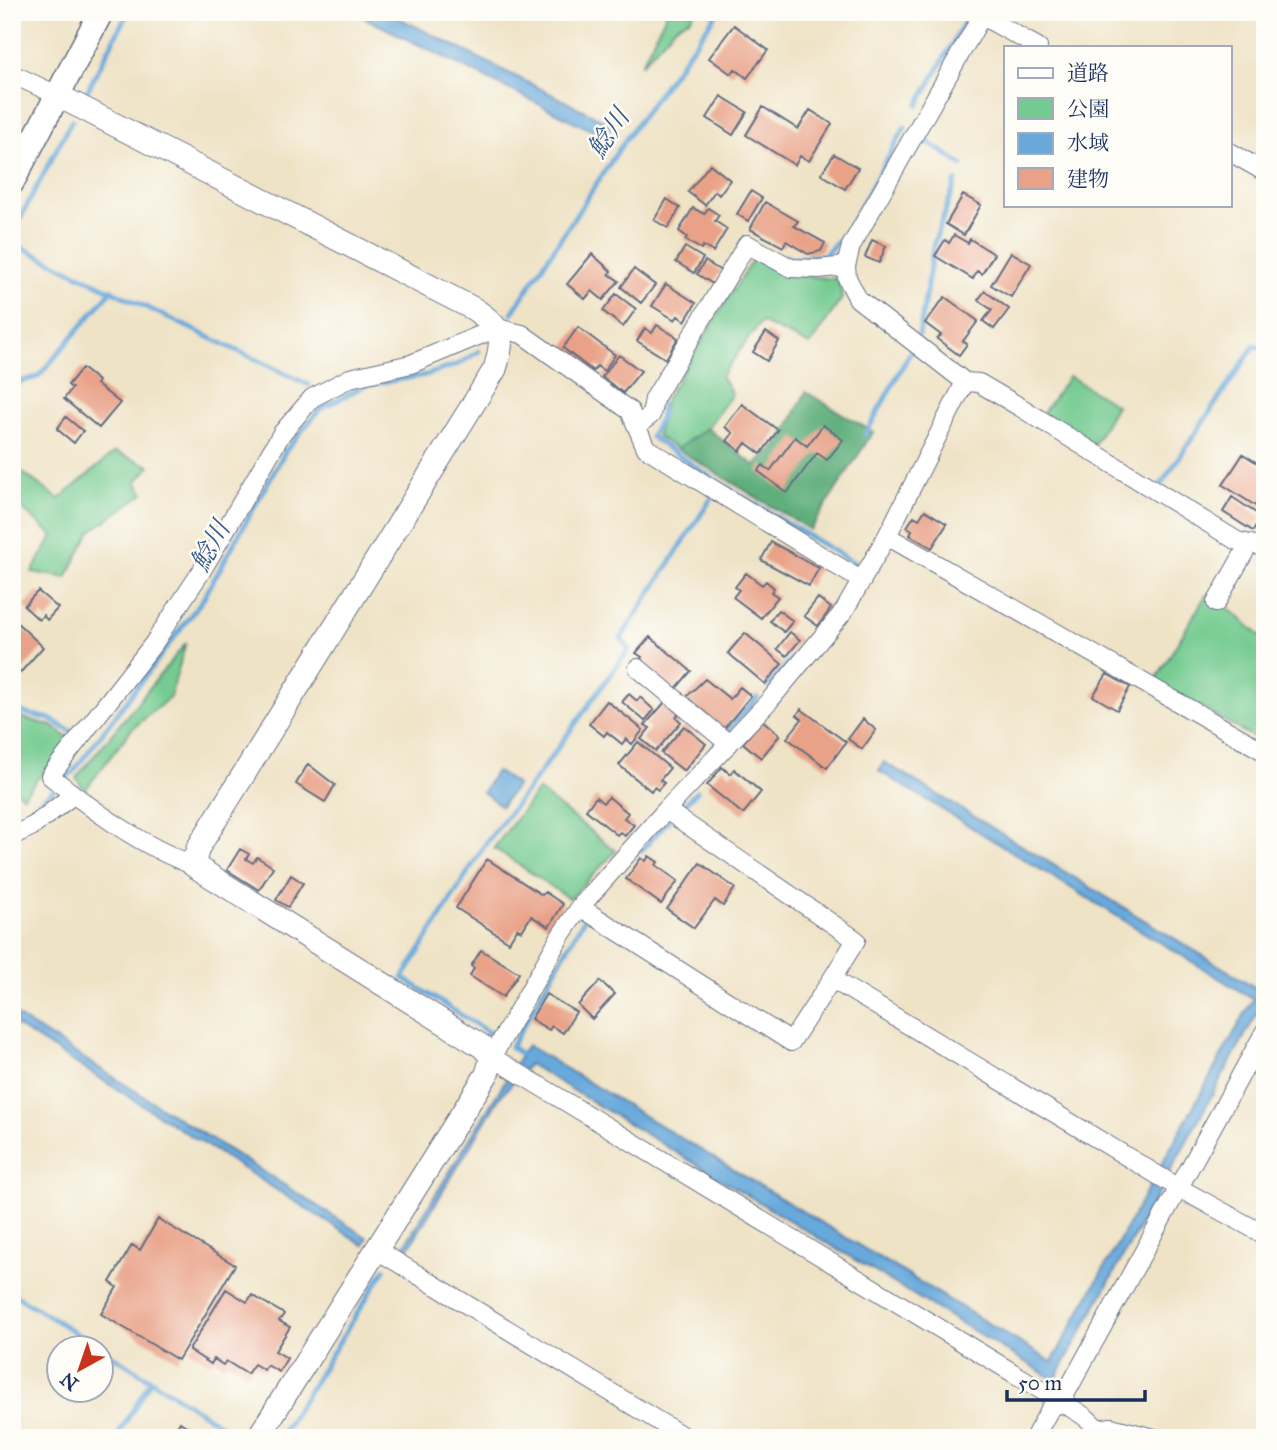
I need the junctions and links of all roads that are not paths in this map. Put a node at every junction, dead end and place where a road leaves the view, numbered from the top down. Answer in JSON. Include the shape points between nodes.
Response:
{"nodes":[{"id":1,"x":102,"y":12,"type":"edge"},
{"id":2,"x":983,"y":14,"type":"edge"},
{"id":3,"x":1036,"y":46,"type":"edge"},
{"id":4,"x":12,"y":74,"type":"edge"},
{"id":5,"x":59,"y":96,"type":"junction"},
{"id":6,"x":1232,"y":153,"type":"edge"},
{"id":7,"x":1265,"y":172,"type":"edge"},
{"id":8,"x":12,"y":182,"type":"edge"},
{"id":9,"x":846,"y":266,"type":"junction"},
{"id":10,"x":497,"y":328,"type":"junction"},
{"id":11,"x":965,"y":382,"type":"junction"},
{"id":12,"x":637,"y":425,"type":"junction"},
{"id":13,"x":887,"y":536,"type":"junction"},
{"id":14,"x":1257,"y":546,"type":"edge"},
{"id":15,"x":862,"y":581,"type":"junction"},
{"id":16,"x":1216,"y":603,"type":"dead end"},
{"id":17,"x":638,"y":668,"type":"dead end"},
{"id":18,"x":729,"y":744,"type":"junction"},
{"id":19,"x":1265,"y":752,"type":"edge"},
{"id":20,"x":74,"y":795,"type":"junction"},
{"id":21,"x":666,"y":810,"type":"junction"},
{"id":22,"x":12,"y":836,"type":"edge"},
{"id":23,"x":193,"y":865,"type":"junction"},
{"id":24,"x":580,"y":907,"type":"junction"},
{"id":25,"x":832,"y":979,"type":"junction"},
{"id":26,"x":1265,"y":1031,"type":"edge"},
{"id":27,"x":508,"y":1067,"type":"junction"},
{"id":28,"x":1176,"y":1186,"type":"junction"},
{"id":29,"x":1265,"y":1235,"type":"edge"},
{"id":30,"x":377,"y":1250,"type":"junction"},
{"id":31,"x":1061,"y":1402,"type":"junction"},
{"id":32,"x":1099,"y":1433,"type":"edge"},
{"id":33,"x":258,"y":1438,"type":"edge"},
{"id":34,"x":686,"y":1438,"type":"edge"},
{"id":35,"x":1034,"y":1438,"type":"edge"},
{"id":36,"x":1154,"y":1438,"type":"edge"}],
"edges":[{"from":1,"to":5,"type":"main road"},
{"from":2,"to":3,"type":"street"},
{"from":2,"to":9,"type":"street","via":[[850,246]]},
{"from":4,"to":5,"type":"street"},
{"from":5,"to":8,"type":"main road"},
{"from":5,"to":10,"type":"street","via":[[474,309]]},
{"from":6,"to":7,"type":"street"},
{"from":9,"to":11,"type":"street","via":[[858,299]]},
{"from":9,"to":12,"type":"street","via":[[791,268],[747,244],[654,399],[651,415]]},
{"from":10,"to":12,"type":"street","via":[[522,334],[630,411]]},
{"from":10,"to":20,"type":"street","via":[[411,363],[350,378],[312,398],[282,433],[154,643],[50,776]]},
{"from":10,"to":23,"type":"street","via":[[502,344],[495,369],[198,849]]},
{"from":11,"to":13,"type":"street"},
{"from":11,"to":14,"type":"street","via":[[979,383],[1237,541]]},
{"from":12,"to":15,"type":"street","via":[[646,448]]},
{"from":13,"to":15,"type":"street"},
{"from":13,"to":19,"type":"street"},
{"from":14,"to":16,"type":"street"},
{"from":15,"to":18,"type":"street","via":[[844,611]]},
{"from":17,"to":18,"type":"street"},
{"from":18,"to":21,"type":"street"},
{"from":20,"to":22,"type":"street"},
{"from":20,"to":23,"type":"street","via":[[166,855]]},
{"from":21,"to":24,"type":"street"},
{"from":21,"to":25,"type":"street","via":[[856,940]]},
{"from":23,"to":27,"type":"street","via":[[484,1047]]},
{"from":24,"to":25,"type":"street","via":[[791,1042]]},
{"from":24,"to":27,"type":"street","via":[[561,935]]},
{"from":25,"to":28,"type":"street"},
{"from":26,"to":28,"type":"street"},
{"from":27,"to":30,"type":"street","via":[[487,1074]]},
{"from":27,"to":31,"type":"street"},
{"from":28,"to":29,"type":"street"},
{"from":28,"to":31,"type":"street"},
{"from":30,"to":33,"type":"street"},
{"from":30,"to":34,"type":"street"},
{"from":31,"to":32,"type":"street"},
{"from":31,"to":35,"type":"street","via":[[1050,1409]]},
{"from":32,"to":36,"type":"street","via":[[1111,1427]]}]}
